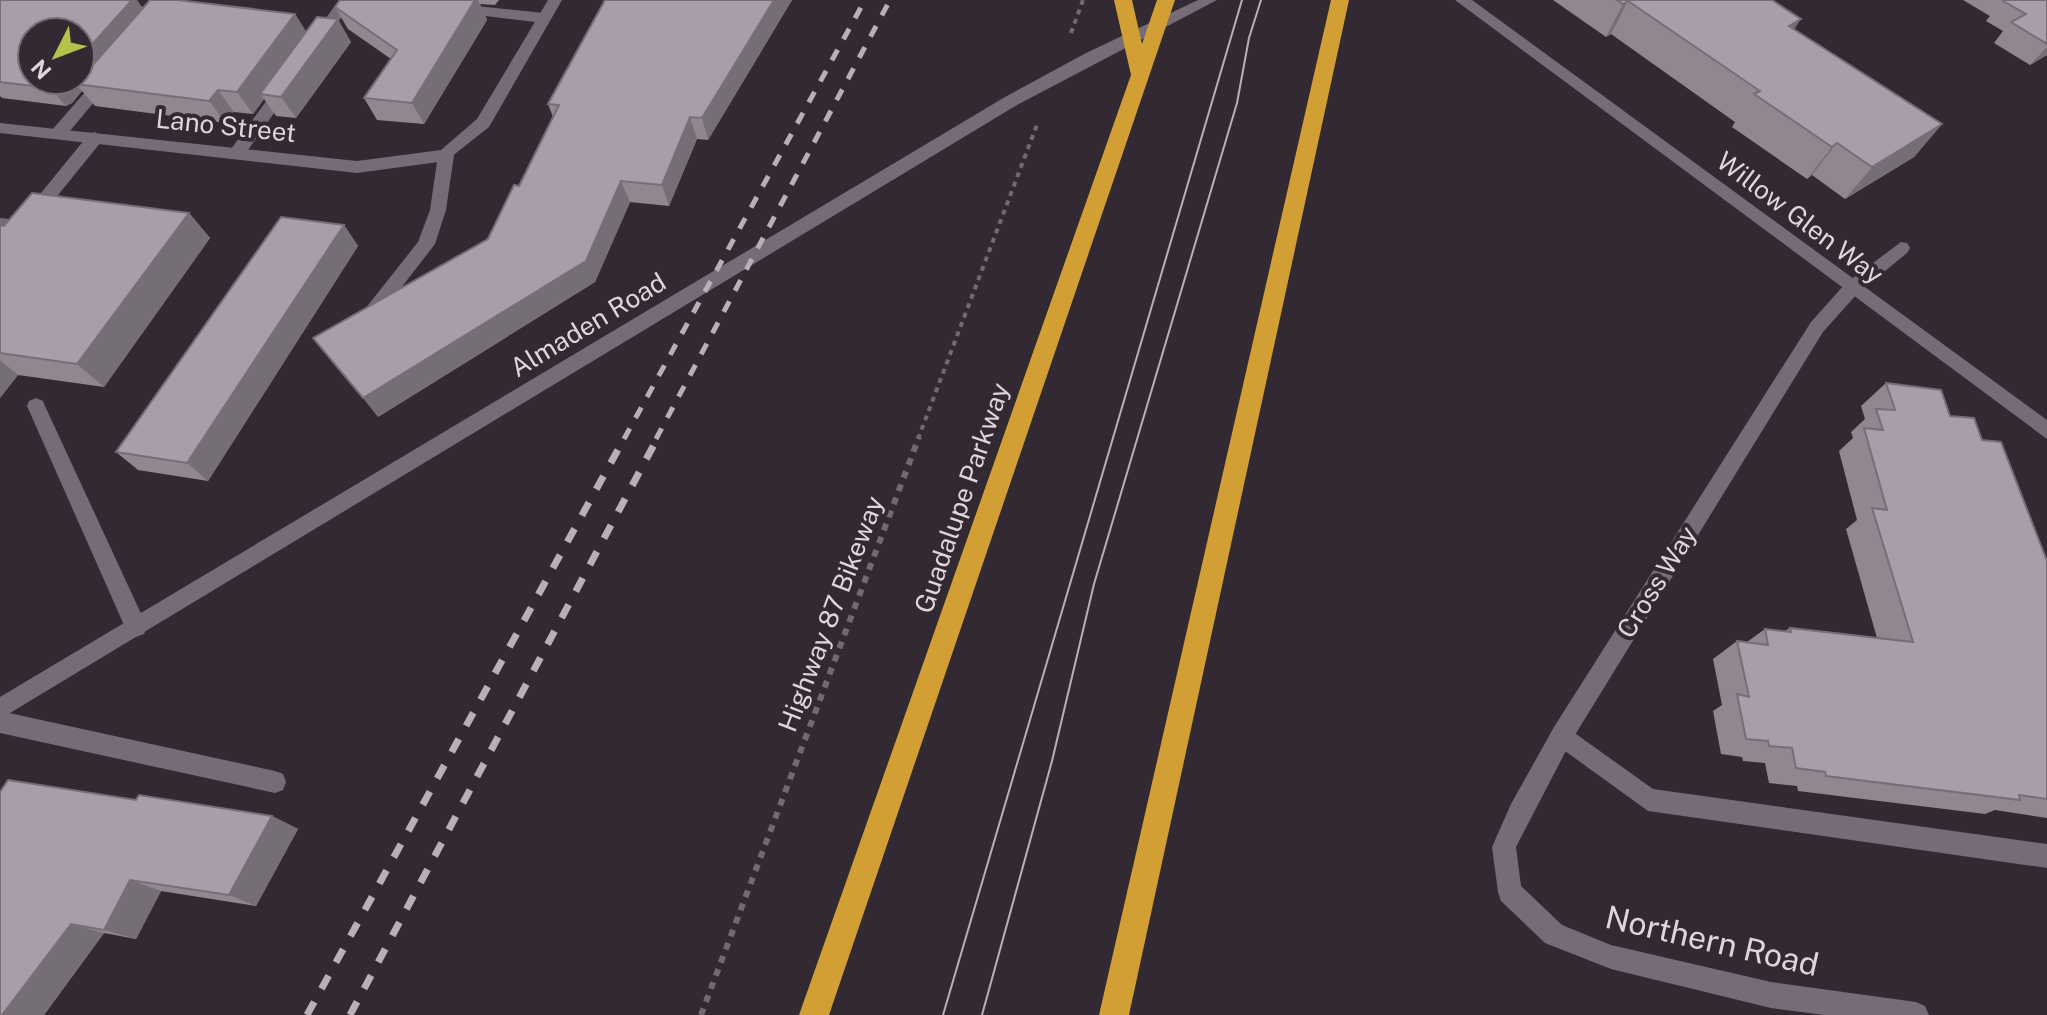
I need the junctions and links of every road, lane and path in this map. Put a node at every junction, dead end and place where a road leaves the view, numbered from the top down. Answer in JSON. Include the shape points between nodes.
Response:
{"nodes":[{"id":1,"x":347,"y":0,"type":"edge"},
{"id":2,"x":555,"y":0,"type":"edge"},
{"id":3,"x":1123,"y":0,"type":"edge"},
{"id":4,"x":1166,"y":0,"type":"edge"},
{"id":5,"x":1210,"y":0,"type":"edge"},
{"id":6,"x":1340,"y":0,"type":"edge"},
{"id":7,"x":1462,"y":0,"type":"edge"},
{"id":8,"x":1481,"y":0,"type":"edge"},
{"id":9,"x":448,"y":9,"type":"edge"},
{"id":10,"x":544,"y":18,"type":"junction"},
{"id":11,"x":1523,"y":44,"type":"junction"},
{"id":12,"x":310,"y":51,"type":"edge"},
{"id":13,"x":116,"y":66,"type":"edge"},
{"id":14,"x":1139,"y":73,"type":"junction"},
{"id":15,"x":291,"y":77,"type":"edge"},
{"id":16,"x":0,"y":128,"type":"edge"},
{"id":17,"x":58,"y":134,"type":"junction"},
{"id":18,"x":95,"y":138,"type":"junction"},
{"id":19,"x":237,"y":153,"type":"junction"},
{"id":20,"x":446,"y":155,"type":"junction"},
{"id":21,"x":0,"y":224,"type":"edge"},
{"id":22,"x":999,"y":227,"type":"dead end"},
{"id":23,"x":1901,"y":248,"type":"dead end"},
{"id":24,"x":1851,"y":289,"type":"junction"},
{"id":25,"x":371,"y":314,"type":"edge"},
{"id":26,"x":36,"y":406,"type":"dead end"},
{"id":27,"x":2047,"y":431,"type":"edge"},
{"id":28,"x":136,"y":627,"type":"junction"},
{"id":29,"x":0,"y":709,"type":"edge"},
{"id":30,"x":0,"y":722,"type":"edge"},
{"id":31,"x":1562,"y":735,"type":"junction"},
{"id":32,"x":275,"y":782,"type":"dead end"},
{"id":33,"x":2047,"y":856,"type":"edge"},
{"id":34,"x":1510,"y":892,"type":"joint"},
{"id":35,"x":1773,"y":1005,"type":"edge"},
{"id":36,"x":701,"y":1015,"type":"edge"},
{"id":37,"x":814,"y":1015,"type":"edge"},
{"id":38,"x":1114,"y":1015,"type":"edge"},
{"id":39,"x":1916,"y":1015,"type":"edge"}],
"edges":[{"from":1,"to":12,"type":"street"},
{"from":2,"to":10,"type":"street"},
{"from":3,"to":14,"type":"highway"},
{"from":4,"to":14,"type":"highway","name":"Guadalupe Parkway"},
{"from":5,"to":28,"type":"street","name":"Almaden Road","via":[[1011,101]]},
{"from":6,"to":38,"type":"highway"},
{"from":7,"to":11,"type":"street","name":"Willow Glen Way"},
{"from":8,"to":11,"type":"street","name":"Willow Glen Way"},
{"from":9,"to":10,"type":"street"},
{"from":10,"to":20,"type":"street","via":[[483,123]]},
{"from":11,"to":24,"type":"street","name":"Willow Glen Way"},
{"from":13,"to":17,"type":"street"},
{"from":14,"to":37,"type":"highway","name":"Guadalupe Parkway"},
{"from":15,"to":19,"type":"street"},
{"from":16,"to":17,"type":"street","name":"Lano Street"},
{"from":17,"to":18,"type":"street","name":"Lano Street"},
{"from":18,"to":19,"type":"street","name":"Lano Street"},
{"from":18,"to":21,"type":"street","via":[[23,227]]},
{"from":19,"to":20,"type":"street","name":"Lano Street","via":[[357,167]]},
{"from":20,"to":25,"type":"street","via":[[438,210],[426,244]]},
{"from":22,"to":36,"type":"path","name":"Highway 87 Bikeway"},
{"from":23,"to":24,"type":"street","name":"Cross Way"},
{"from":24,"to":27,"type":"street","name":"Willow Glen Way"},
{"from":24,"to":31,"type":"street","name":"Cross Way","via":[[1817,327]]},
{"from":26,"to":28,"type":"street"},
{"from":28,"to":29,"type":"street","name":"Almaden Road"},
{"from":30,"to":32,"type":"street"},
{"from":31,"to":33,"type":"street","via":[[1648,800]]},
{"from":31,"to":34,"type":"street","name":"Cross Way","via":[[1504,847]]},
{"from":34,"to":35,"type":"street","name":"Northern Road","via":[[1554,934],[1611,957]]},
{"from":35,"to":39,"type":"street","name":"Northern Road"}]}
